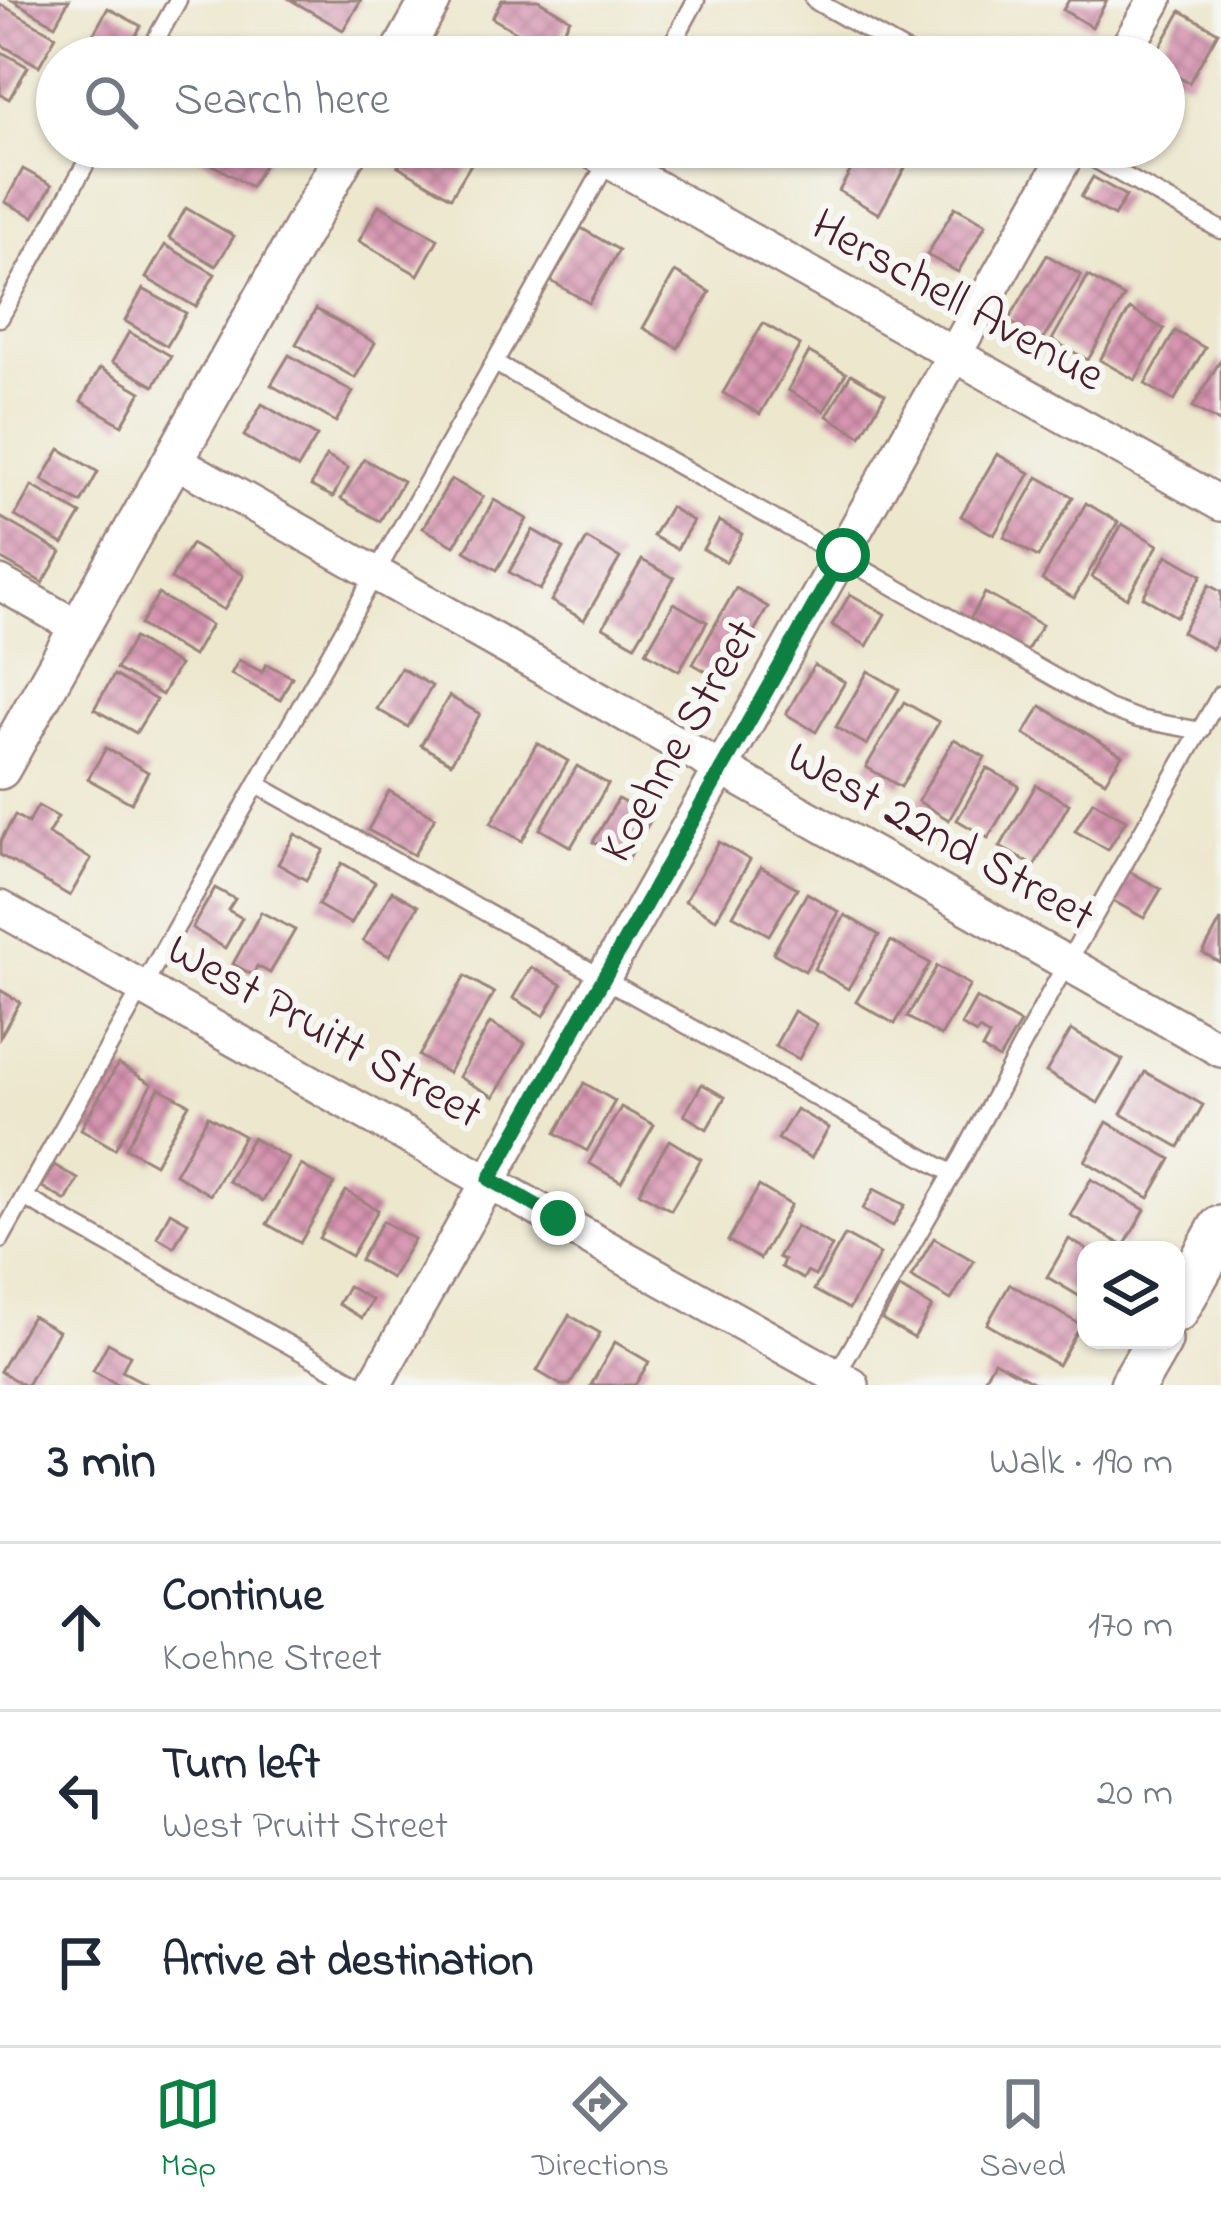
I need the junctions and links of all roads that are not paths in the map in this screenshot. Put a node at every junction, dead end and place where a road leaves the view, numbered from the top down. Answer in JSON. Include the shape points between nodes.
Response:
{"nodes":[{"id":1,"x":178,"y":0,"type":"edge"},
{"id":2,"x":431,"y":0,"type":"edge"},
{"id":3,"x":696,"y":0,"type":"edge"},
{"id":4,"x":814,"y":0,"type":"edge"},
{"id":5,"x":1155,"y":0,"type":"edge"},
{"id":6,"x":158,"y":36,"type":"edge"},
{"id":7,"x":417,"y":36,"type":"edge"},
{"id":8,"x":676,"y":36,"type":"edge"},
{"id":9,"x":878,"y":36,"type":"edge"},
{"id":10,"x":1134,"y":36,"type":"edge"},
{"id":11,"x":83,"y":168,"type":"edge"},
{"id":12,"x":337,"y":168,"type":"edge"},
{"id":13,"x":595,"y":168,"type":"edge"},
{"id":14,"x":631,"y":168,"type":"edge"},
{"id":15,"x":1060,"y":168,"type":"edge"},
{"id":16,"x":1110,"y":168,"type":"edge"},
{"id":17,"x":1221,"y":230,"type":"edge"},
{"id":18,"x":0,"y":318,"type":"edge"},
{"id":19,"x":953,"y":354,"type":"junction"},
{"id":20,"x":495,"y":363,"type":"junction"},
{"id":21,"x":174,"y":460,"type":"junction"},
{"id":22,"x":1221,"y":504,"type":"edge"},
{"id":23,"x":843,"y":555,"type":"junction"},
{"id":24,"x":376,"y":574,"type":"junction"},
{"id":25,"x":0,"y":583,"type":"edge"},
{"id":26,"x":80,"y":628,"type":"junction"},
{"id":27,"x":1221,"y":694,"type":"edge"},
{"id":28,"x":1201,"y":730,"type":"junction"},
{"id":29,"x":0,"y":769,"type":"edge"},
{"id":30,"x":720,"y":770,"type":"junction"},
{"id":31,"x":258,"y":785,"type":"junction"},
{"id":32,"x":0,"y":908,"type":"edge"},
{"id":33,"x":1067,"y":964,"type":"junction"},
{"id":34,"x":603,"y":978,"type":"junction"},
{"id":35,"x":144,"y":988,"type":"junction"},
{"id":36,"x":1221,"y":1050,"type":"edge"},
{"id":37,"x":953,"y":1174,"type":"junction"},
{"id":38,"x":490,"y":1179,"type":"junction"},
{"id":39,"x":24,"y":1197,"type":"junction"},
{"id":40,"x":1221,"y":1229,"type":"edge"},
{"id":41,"x":0,"y":1240,"type":"edge"},
{"id":42,"x":1185,"y":1293,"type":"edge"},
{"id":43,"x":1154,"y":1349,"type":"edge"},
{"id":44,"x":839,"y":1382,"type":"edge"},
{"id":45,"x":361,"y":1385,"type":"edge"},
{"id":46,"x":374,"y":1385,"type":"edge"},
{"id":47,"x":1133,"y":1385,"type":"edge"}],
"edges":[{"from":1,"to":6,"type":"lane"},
{"from":2,"to":7,"type":"street"},
{"from":3,"to":8,"type":"lane"},
{"from":4,"to":9,"type":"lane"},
{"from":5,"to":10,"type":"street"},
{"from":11,"to":18,"type":"lane"},
{"from":12,"to":21,"type":"street"},
{"from":13,"to":20,"type":"lane"},
{"from":14,"to":19,"type":"street","name":"Herschell Avenue"},
{"from":15,"to":19,"type":"street","name":"Koehne Street"},
{"from":16,"to":17,"type":"lane"},
{"from":19,"to":22,"type":"street","name":"Herschell Avenue"},
{"from":19,"to":23,"type":"street","name":"Koehne Street"},
{"from":20,"to":23,"type":"lane"},
{"from":20,"to":24,"type":"lane"},
{"from":21,"to":24,"type":"street","name":"West 22nd Street"},
{"from":21,"to":26,"type":"street"},
{"from":23,"to":28,"type":"lane","via":[[1108,708]]},
{"from":23,"to":30,"type":"street","name":"Koehne Street"},
{"from":24,"to":30,"type":"street","name":"West 22nd Street"},
{"from":24,"to":31,"type":"lane"},
{"from":25,"to":26,"type":"street"},
{"from":26,"to":29,"type":"street"},
{"from":27,"to":28,"type":"lane"},
{"from":28,"to":33,"type":"lane"},
{"from":30,"to":33,"type":"street","name":"West 22nd Street"},
{"from":30,"to":34,"type":"street","name":"Koehne Street"},
{"from":31,"to":34,"type":"lane"},
{"from":31,"to":35,"type":"lane"},
{"from":32,"to":35,"type":"street","name":"West Pruitt Street"},
{"from":33,"to":36,"type":"street","name":"West 22nd Street"},
{"from":33,"to":37,"type":"lane"},
{"from":34,"to":37,"type":"lane"},
{"from":34,"to":38,"type":"street","name":"Koehne Street"},
{"from":35,"to":38,"type":"street","name":"West Pruitt Street"},
{"from":35,"to":39,"type":"lane"},
{"from":37,"to":44,"type":"lane"},
{"from":38,"to":44,"type":"street","name":"West Pruitt Street"},
{"from":38,"to":46,"type":"street","name":"Koehne Street"},
{"from":39,"to":41,"type":"lane"},
{"from":39,"to":45,"type":"lane"},
{"from":40,"to":42,"type":"main road"},
{"from":43,"to":47,"type":"main road"}]}
